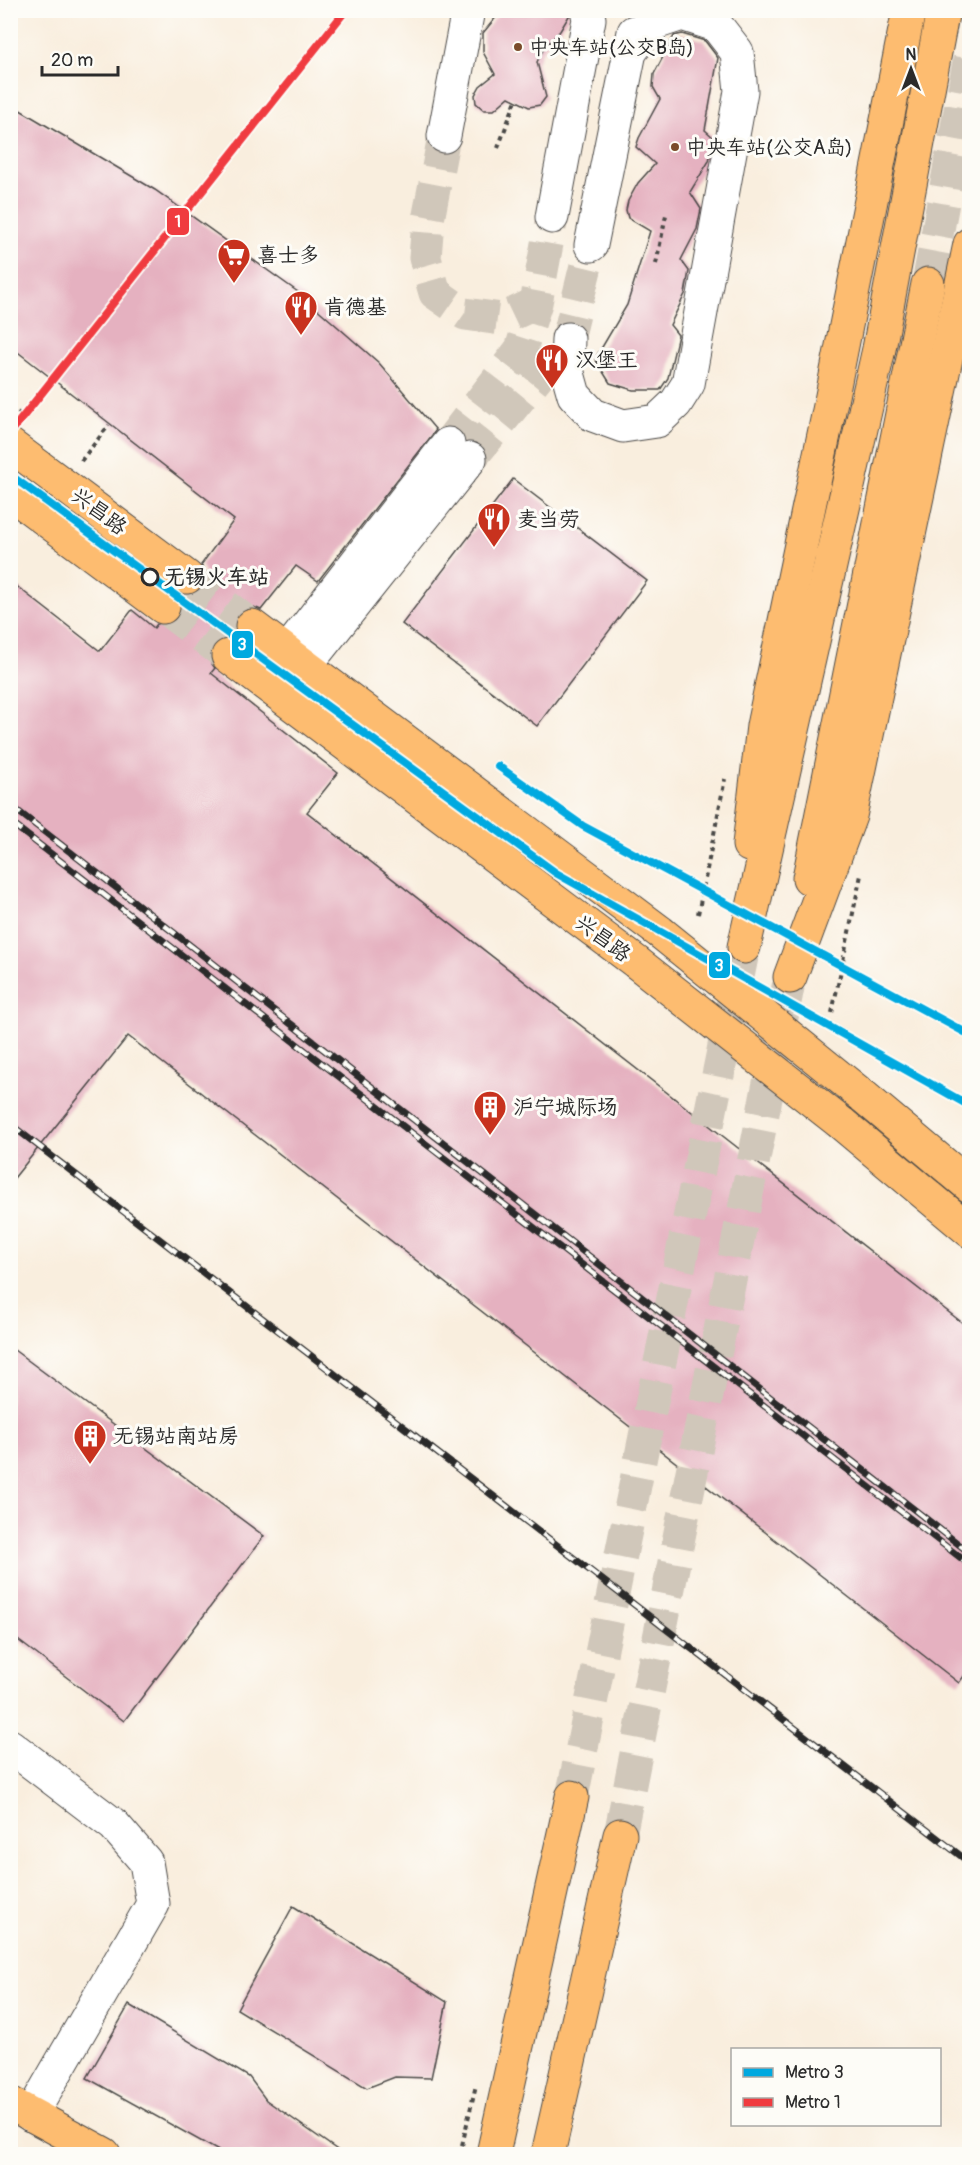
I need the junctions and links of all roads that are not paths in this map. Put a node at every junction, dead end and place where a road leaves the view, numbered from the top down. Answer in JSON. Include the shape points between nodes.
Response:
{"nodes":[{"id":1,"x":468,"y":10,"type":"edge"},
{"id":2,"x":587,"y":10,"type":"edge"},
{"id":3,"x":638,"y":10,"type":"edge"},
{"id":4,"x":909,"y":10,"type":"edge"},
{"id":5,"x":943,"y":10,"type":"edge"},
{"id":6,"x":630,"y":52,"type":"junction"},
{"id":7,"x":444,"y":136,"type":"tunnel mouth"},
{"id":8,"x":552,"y":217,"type":"tunnel mouth"},
{"id":9,"x":591,"y":244,"type":"tunnel mouth"},
{"id":10,"x":969,"y":244,"type":"edge"},
{"id":11,"x":928,"y":284,"type":"tunnel mouth"},
{"id":12,"x":568,"y":339,"type":"dead end"},
{"id":13,"x":10,"y":445,"type":"edge"},
{"id":14,"x":459,"y":451,"type":"tunnel mouth"},
{"id":15,"x":10,"y":492,"type":"edge"},
{"id":16,"x":187,"y":577,"type":"tunnel mouth"},
{"id":17,"x":163,"y":607,"type":"tunnel mouth"},
{"id":18,"x":252,"y":626,"type":"tunnel mouth"},
{"id":19,"x":228,"y":656,"type":"tunnel mouth"},
{"id":20,"x":296,"y":659,"type":"junction"},
{"id":21,"x":969,"y":1186,"type":"edge"},
{"id":22,"x":969,"y":1231,"type":"edge"},
{"id":23,"x":10,"y":1746,"type":"edge"},
{"id":24,"x":572,"y":1797,"type":"tunnel mouth"},
{"id":25,"x":620,"y":1835,"type":"tunnel mouth"},
{"id":26,"x":21,"y":2109,"type":"edge"},
{"id":27,"x":104,"y":2154,"type":"edge"},
{"id":28,"x":493,"y":2154,"type":"edge"},
{"id":29,"x":548,"y":2154,"type":"edge"}],
"edges":[{"from":1,"to":7,"type":"lane"},
{"from":2,"to":8,"type":"lane","via":[[589,19]]},
{"from":3,"to":6,"type":"lane"},
{"from":4,"to":5,"type":"main road","via":[[763,726],[750,823],[744,947],[879,349]]},
{"from":6,"to":9,"type":"lane"},
{"from":6,"to":12,"type":"lane","via":[[652,24],[682,14],[716,24],[737,52],[741,91],[688,384],[676,403],[657,421],[623,426],[593,415],[574,395],[567,370]]},
{"from":10,"to":11,"type":"main road","via":[[850,816],[789,977]]},
{"from":13,"to":16,"type":"main road","name":"兴昌路"},
{"from":14,"to":20,"type":"lane"},
{"from":15,"to":17,"type":"main road","name":"兴昌路"},
{"from":18,"to":20,"type":"main road","name":"兴昌路"},
{"from":19,"to":22,"type":"main road","name":"兴昌路","bridge":true,"via":[[636,962],[841,1123]]},
{"from":20,"to":21,"type":"main road","name":"兴昌路","bridge":true,"via":[[660,932]]},
{"from":23,"to":26,"type":"lane","via":[[114,1825],[146,1862],[153,1904]]},
{"from":24,"to":28,"type":"main road"},
{"from":25,"to":29,"type":"main road"},
{"from":26,"to":27,"type":"main road"}]}
